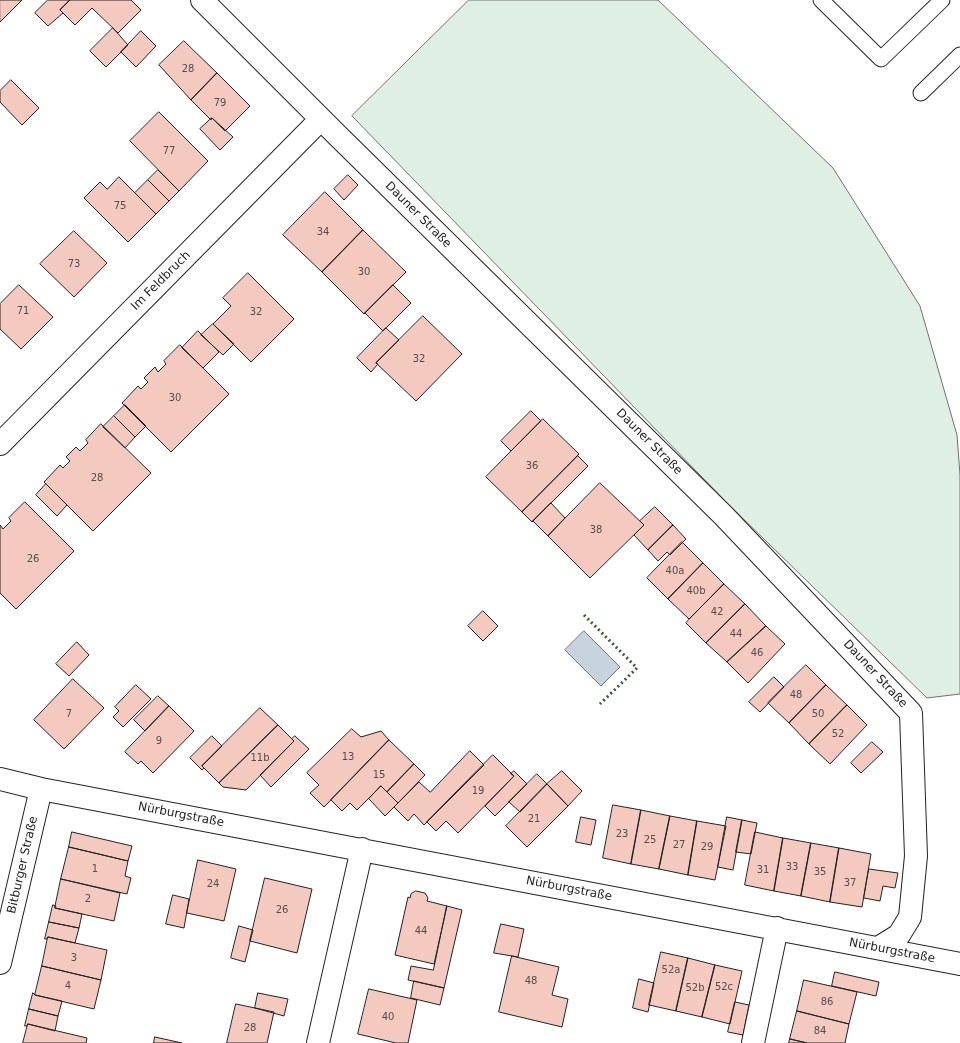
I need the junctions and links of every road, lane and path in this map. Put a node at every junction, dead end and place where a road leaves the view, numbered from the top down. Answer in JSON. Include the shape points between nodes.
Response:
{"nodes":[{"id":1,"x":202,"y":0,"type":"edge"},
{"id":2,"x":821,"y":0,"type":"edge"},
{"id":3,"x":942,"y":0,"type":"edge"},
{"id":4,"x":960,"y":55,"type":"edge"},
{"id":5,"x":921,"y":93,"type":"dead end"},
{"id":6,"x":321,"y":119,"type":"junction"},
{"id":7,"x":0,"y":444,"type":"edge"},
{"id":8,"x":0,"y":779,"type":"edge"},
{"id":9,"x":41,"y":789,"type":"junction"},
{"id":10,"x":362,"y":849,"type":"junction"},
{"id":11,"x":777,"y":928,"type":"junction"},
{"id":12,"x":878,"y":948,"type":"junction"},
{"id":13,"x":0,"y":963,"type":"edge"},
{"id":14,"x":960,"y":964,"type":"edge"},
{"id":15,"x":318,"y":1043,"type":"edge"},
{"id":16,"x":753,"y":1043,"type":"edge"}],
"edges":[{"from":1,"to":6,"type":"street","name":"Dauner Straße"},
{"from":2,"to":3,"type":"lane","via":[[881,59]]},
{"from":4,"to":5,"type":"lane"},
{"from":6,"to":7,"type":"street","name":"Im Feldbruch"},
{"from":6,"to":12,"type":"street","name":"Dauner Straße","via":[[724,516],[911,713],[916,856],[910,917],[899,935]]},
{"from":8,"to":9,"type":"street","name":"Nürburgstraße"},
{"from":9,"to":10,"type":"street","name":"Nürburgstraße"},
{"from":9,"to":13,"type":"street","name":"Bitburger Straße"},
{"from":10,"to":11,"type":"street","name":"Nürburgstraße"},
{"from":10,"to":15,"type":"street"},
{"from":11,"to":12,"type":"street","name":"Nürburgstraße"},
{"from":11,"to":16,"type":"street"},
{"from":12,"to":14,"type":"street","name":"Nürburgstraße"}]}
